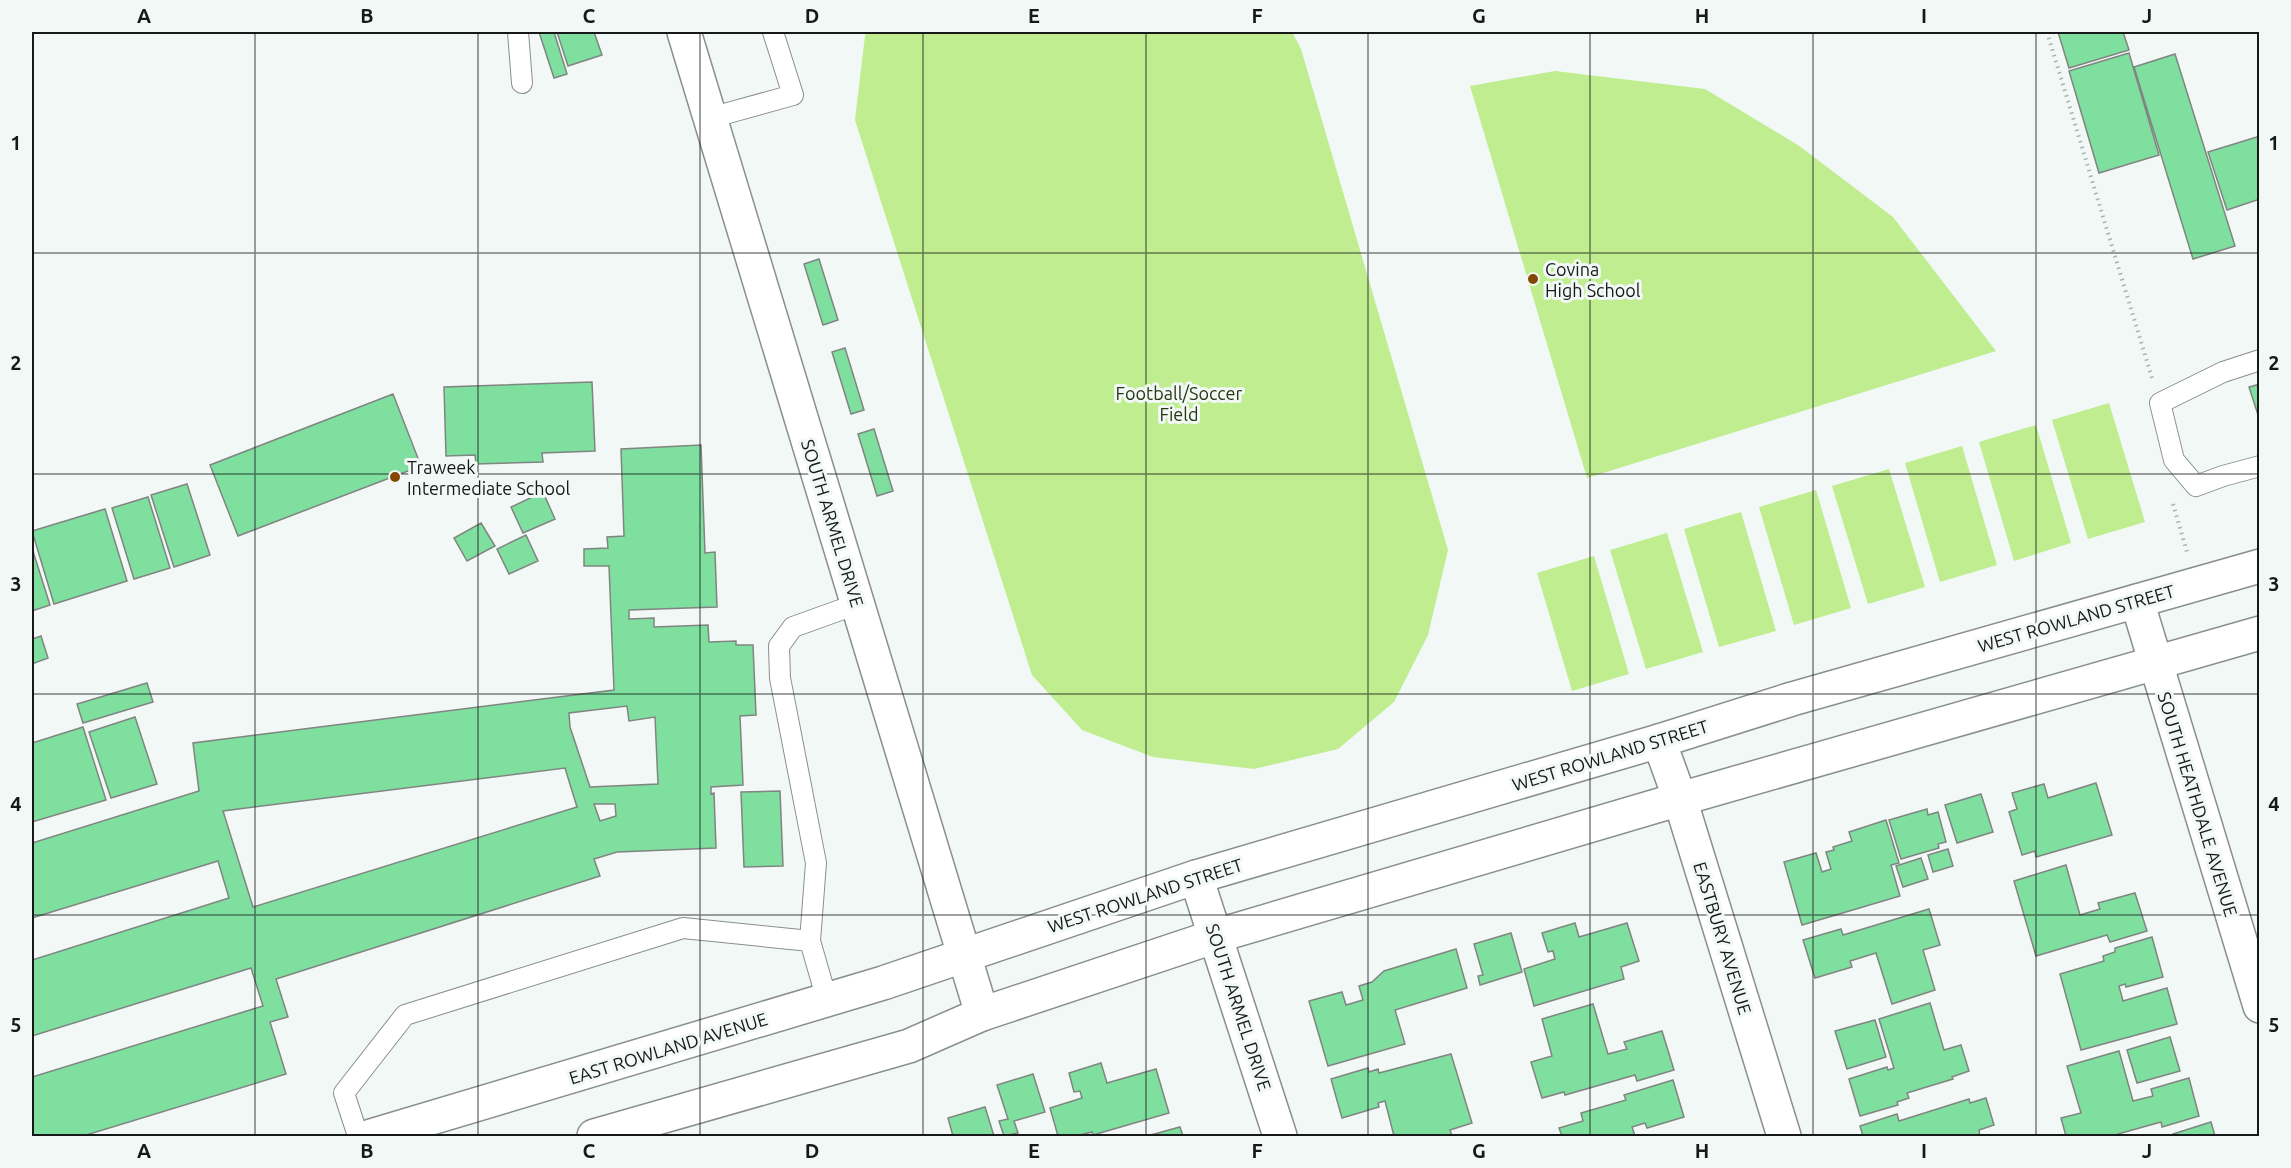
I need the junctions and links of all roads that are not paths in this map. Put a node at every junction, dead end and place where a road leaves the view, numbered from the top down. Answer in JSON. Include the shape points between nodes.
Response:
{"nodes":[{"id":1,"x":518,"y":32,"type":"edge"},
{"id":2,"x":684,"y":32,"type":"edge"},
{"id":3,"x":774,"y":32,"type":"edge"},
{"id":4,"x":522,"y":83,"type":"dead end"},
{"id":5,"x":710,"y":118,"type":"junction"},
{"id":6,"x":2259,"y":360,"type":"edge"},
{"id":7,"x":2259,"y":466,"type":"edge"},
{"id":8,"x":2259,"y":566,"type":"edge"},
{"id":9,"x":2137,"y":601,"type":"junction"},
{"id":10,"x":857,"y":604,"type":"junction"},
{"id":11,"x":2259,"y":633,"type":"edge"},
{"id":12,"x":2156,"y":663,"type":"junction"},
{"id":13,"x":1659,"y":741,"type":"junction"},
{"id":14,"x":1680,"y":799,"type":"junction"},
{"id":15,"x":1196,"y":877,"type":"junction"},
{"id":16,"x":1216,"y":936,"type":"junction"},
{"id":17,"x":810,"y":941,"type":"junction"},
{"id":18,"x":964,"y":956,"type":"junction"},
{"id":19,"x":827,"y":1000,"type":"junction"},
{"id":20,"x":2259,"y":1006,"type":"edge"},
{"id":21,"x":982,"y":1014,"type":"junction"},
{"id":22,"x":626,"y":1132,"type":"edge"},
{"id":23,"x":358,"y":1137,"type":"edge"},
{"id":24,"x":371,"y":1137,"type":"edge"},
{"id":25,"x":594,"y":1137,"type":"edge"},
{"id":26,"x":1281,"y":1137,"type":"edge"},
{"id":27,"x":1784,"y":1137,"type":"edge"}],
"edges":[{"from":1,"to":4,"type":"lane"},
{"from":2,"to":5,"type":"main road","name":"SOUTH ARMEL DRIVE"},
{"from":3,"to":5,"type":"lane","via":[[793,95]]},
{"from":5,"to":10,"type":"main road","name":"SOUTH ARMEL DRIVE"},
{"from":6,"to":7,"type":"lane","via":[[2223,372],[2160,403],[2174,460],[2196,486]]},
{"from":8,"to":9,"type":"main road","name":"WEST ROWLAND STREET"},
{"from":9,"to":12,"type":"main road","name":"SOUTH HEATHDALE AVENUE"},
{"from":9,"to":13,"type":"main road","name":"WEST ROWLAND STREET"},
{"from":10,"to":17,"type":"lane","via":[[793,627],[779,646],[780,678],[816,863]]},
{"from":10,"to":18,"type":"main road","name":"SOUTH ARMEL DRIVE"},
{"from":11,"to":12,"type":"main road"},
{"from":12,"to":14,"type":"main road"},
{"from":12,"to":20,"type":"main road","name":"SOUTH HEATHDALE AVENUE"},
{"from":13,"to":14,"type":"main road","name":"EASTBURY AVENUE"},
{"from":13,"to":15,"type":"main road","name":"WEST ROWLAND STREET"},
{"from":14,"to":16,"type":"main road"},
{"from":14,"to":27,"type":"main road","name":"EASTBURY AVENUE"},
{"from":15,"to":16,"type":"main road","name":"SOUTH ARMEL DRIVE"},
{"from":15,"to":18,"type":"main road","name":"WEST ROWLAND STREET"},
{"from":16,"to":21,"type":"main road"},
{"from":16,"to":26,"type":"main road","name":"SOUTH ARMEL DRIVE"},
{"from":17,"to":19,"type":"lane"},
{"from":17,"to":23,"type":"lane","via":[[683,928],[405,1015],[344,1093]]},
{"from":18,"to":19,"type":"main road","name":"EAST ROWLAND AVENUE"},
{"from":18,"to":21,"type":"main road","name":"SOUTH ARMEL DRIVE"},
{"from":19,"to":24,"type":"main road","name":"EAST ROWLAND AVENUE"},
{"from":21,"to":22,"type":"main road","via":[[909,1046]]},
{"from":22,"to":25,"type":"main road"}]}
